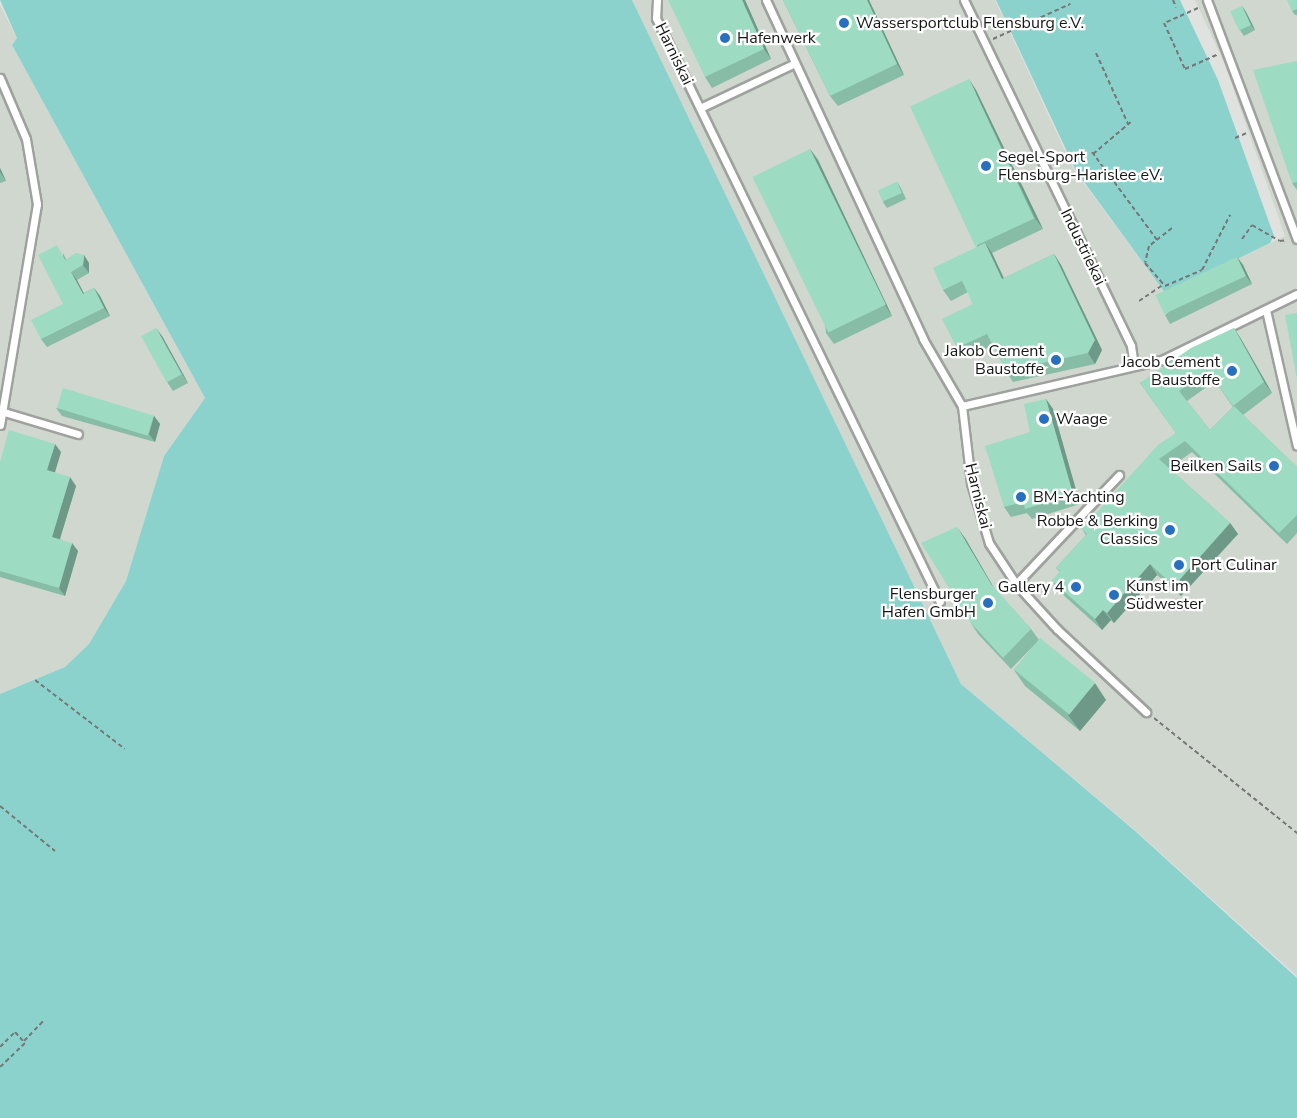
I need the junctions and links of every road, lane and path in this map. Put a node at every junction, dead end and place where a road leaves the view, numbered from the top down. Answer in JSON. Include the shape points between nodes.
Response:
{"nodes":[{"id":1,"x":657,"y":0,"type":"edge"},
{"id":2,"x":766,"y":0,"type":"edge"},
{"id":3,"x":964,"y":0,"type":"edge"},
{"id":4,"x":1173,"y":0,"type":"edge"},
{"id":5,"x":1208,"y":1,"type":"edge"},
{"id":6,"x":1070,"y":4,"type":"dead end"},
{"id":7,"x":1176,"y":7,"type":"dead end"},
{"id":8,"x":984,"y":44,"type":"junction"},
{"id":9,"x":1228,"y":50,"type":"junction"},
{"id":10,"x":1096,"y":52,"type":"dead end"},
{"id":11,"x":795,"y":63,"type":"junction"},
{"id":12,"x":0,"y":78,"type":"edge"},
{"id":13,"x":700,"y":108,"type":"junction"},
{"id":14,"x":1132,"y":121,"type":"dead end"},
{"id":15,"x":1128,"y":124,"type":"junction"},
{"id":16,"x":1244,"y":134,"type":"dead end"},
{"id":17,"x":1235,"y":138,"type":"dead end"},
{"id":18,"x":1230,"y":215,"type":"dead end"},
{"id":19,"x":1172,"y":228,"type":"dead end"},
{"id":20,"x":1297,"y":238,"type":"edge"},
{"id":21,"x":1157,"y":240,"type":"junction"},
{"id":22,"x":1242,"y":240,"type":"dead end"},
{"id":23,"x":1280,"y":241,"type":"dead end"},
{"id":24,"x":1163,"y":285,"type":"junction"},
{"id":25,"x":1297,"y":294,"type":"edge"},
{"id":26,"x":1139,"y":301,"type":"dead end"},
{"id":27,"x":1266,"y":310,"type":"junction"},
{"id":28,"x":1134,"y":366,"type":"junction"},
{"id":29,"x":962,"y":405,"type":"junction"},
{"id":30,"x":4,"y":412,"type":"junction"},
{"id":31,"x":0,"y":425,"type":"edge"},
{"id":32,"x":78,"y":434,"type":"dead end"},
{"id":33,"x":1297,"y":446,"type":"edge"},
{"id":34,"x":1119,"y":475,"type":"dead end"},
{"id":35,"x":1016,"y":584,"type":"junction"},
{"id":36,"x":940,"y":602,"type":"dead end"},
{"id":37,"x":35,"y":680,"type":"dead end"},
{"id":38,"x":1146,"y":712,"type":"joint"},
{"id":39,"x":125,"y":749,"type":"dead end"},
{"id":40,"x":0,"y":806,"type":"edge"},
{"id":41,"x":1297,"y":833,"type":"edge"},
{"id":42,"x":55,"y":851,"type":"dead end"},
{"id":43,"x":44,"y":1020,"type":"dead end"},
{"id":44,"x":24,"y":1041,"type":"junction"},
{"id":45,"x":0,"y":1047,"type":"edge"},
{"id":46,"x":0,"y":1067,"type":"edge"}],
"edges":[{"from":1,"to":13,"type":"lane","name":"Harniskai","via":[[656,18]]},
{"from":2,"to":11,"type":"lane","name":"Harniskai"},
{"from":3,"to":8,"type":"lane","name":"Industriekai"},
{"from":4,"to":7,"type":"path"},
{"from":5,"to":9,"type":"lane"},
{"from":5,"to":9,"type":"path","via":[[1164,23],[1185,69]]},
{"from":6,"to":8,"type":"path"},
{"from":8,"to":28,"type":"lane","name":"Industriekai","via":[[1131,345]]},
{"from":9,"to":20,"type":"lane"},
{"from":10,"to":15,"type":"path"},
{"from":11,"to":13,"type":"lane"},
{"from":11,"to":29,"type":"lane","name":"Harniskai","via":[[923,339]]},
{"from":12,"to":30,"type":"lane","via":[[26,139],[37,204]]},
{"from":13,"to":36,"type":"lane","name":"Harniskai"},
{"from":14,"to":15,"type":"path"},
{"from":15,"to":21,"type":"path","via":[[1093,153]]},
{"from":16,"to":17,"type":"path"},
{"from":18,"to":24,"type":"path","via":[[1202,270]]},
{"from":19,"to":21,"type":"path"},
{"from":21,"to":24,"type":"path","via":[[1149,246],[1145,262]]},
{"from":22,"to":23,"type":"path","via":[[1252,225]]},
{"from":24,"to":26,"type":"path"},
{"from":25,"to":27,"type":"lane"},
{"from":27,"to":28,"type":"lane","via":[[1186,351]]},
{"from":27,"to":33,"type":"lane"},
{"from":28,"to":29,"type":"lane"},
{"from":29,"to":35,"type":"lane","name":"Harniskai","via":[[971,483],[989,543]]},
{"from":30,"to":31,"type":"lane"},
{"from":30,"to":32,"type":"lane"},
{"from":34,"to":35,"type":"lane"},
{"from":35,"to":38,"type":"lane","name":"Harniskai","via":[[1057,629]]},
{"from":37,"to":39,"type":"path"},
{"from":38,"to":41,"type":"path"},
{"from":40,"to":42,"type":"path"},
{"from":43,"to":44,"type":"path"},
{"from":44,"to":45,"type":"path","via":[[15,1032]]},
{"from":44,"to":46,"type":"path"}]}
